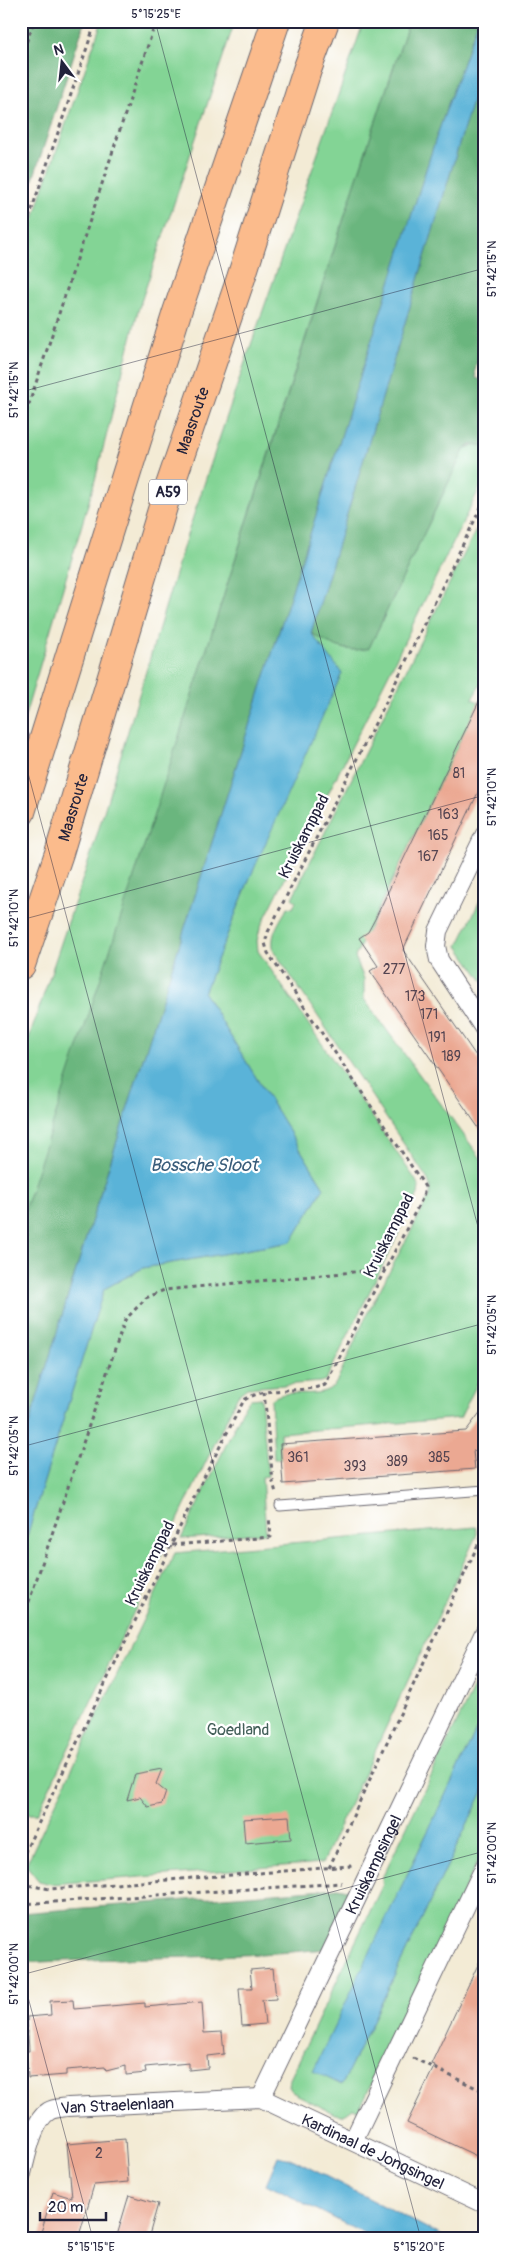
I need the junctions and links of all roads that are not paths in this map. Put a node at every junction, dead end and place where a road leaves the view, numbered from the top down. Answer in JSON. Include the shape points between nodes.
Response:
{"nodes":[{"id":1,"x":276,"y":21,"type":"edge"},
{"id":2,"x":325,"y":21,"type":"edge"},
{"id":3,"x":21,"y":812,"type":"edge"},
{"id":4,"x":485,"y":834,"type":"edge"},
{"id":5,"x":21,"y":965,"type":"edge"},
{"id":6,"x":485,"y":1030,"type":"edge"},
{"id":7,"x":482,"y":1490,"type":"edge"},
{"id":8,"x":280,"y":1506,"type":"road end"},
{"id":9,"x":485,"y":1631,"type":"edge"},
{"id":10,"x":485,"y":1866,"type":"edge"},
{"id":11,"x":261,"y":2098,"type":"junction"},
{"id":12,"x":353,"y":2141,"type":"junction"},
{"id":13,"x":21,"y":2177,"type":"edge"},
{"id":14,"x":485,"y":2204,"type":"edge"}],
"edges":[{"from":1,"to":3,"type":"highway","number":"A59","via":[[177,312]]},
{"from":2,"to":5,"type":"highway","name":"Maasroute","number":"A59","via":[[165,500],[60,853]]},
{"from":4,"to":6,"type":"street","via":[[438,931],[436,946],[439,960]]},
{"from":7,"to":8,"type":"lane"},
{"from":9,"to":11,"type":"street","name":"Kruiskampsingel"},
{"from":10,"to":12,"type":"street"},
{"from":11,"to":12,"type":"street","name":"Kardinaal de Jongsingel"},
{"from":11,"to":13,"type":"street","name":"Van Straelenlaan","via":[[50,2110],[36,2126]]},
{"from":12,"to":14,"type":"street","name":"Kardinaal de Jongsingel"}]}
